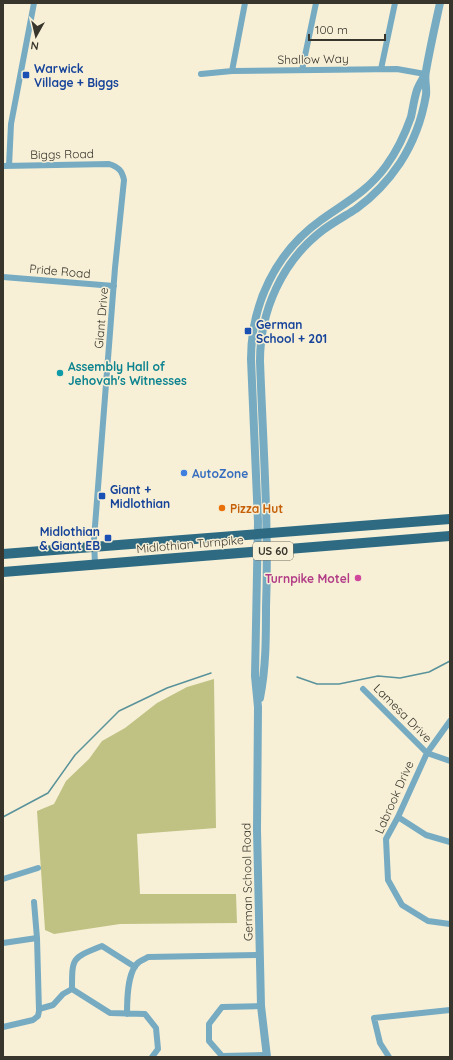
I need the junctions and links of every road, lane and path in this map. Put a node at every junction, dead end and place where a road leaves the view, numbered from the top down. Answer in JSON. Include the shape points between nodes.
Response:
{"nodes":[{"id":1,"x":34,"y":3,"type":"edge"},
{"id":2,"x":245,"y":3,"type":"edge"},
{"id":3,"x":316,"y":3,"type":"edge"},
{"id":4,"x":395,"y":3,"type":"edge"},
{"id":5,"x":440,"y":3,"type":"edge"},
{"id":6,"x":302,"y":70,"type":"junction"},
{"id":7,"x":381,"y":70,"type":"junction"},
{"id":8,"x":232,"y":71,"type":"junction"},
{"id":9,"x":202,"y":74,"type":"dead end"},
{"id":10,"x":425,"y":74,"type":"junction"},
{"id":11,"x":6,"y":166,"type":"edge"},
{"id":12,"x":120,"y":169,"type":"joint"},
{"id":13,"x":3,"y":277,"type":"edge"},
{"id":14,"x":114,"y":286,"type":"junction"},
{"id":15,"x":252,"y":380,"type":"junction"},
{"id":16,"x":261,"y":380,"type":"junction"},
{"id":17,"x":450,"y":519,"type":"edge"},
{"id":18,"x":263,"y":534,"type":"junction"},
{"id":19,"x":450,"y":536,"type":"edge"},
{"id":20,"x":94,"y":547,"type":"junction"},
{"id":21,"x":263,"y":552,"type":"junction"},
{"id":22,"x":3,"y":554,"type":"edge"},
{"id":23,"x":95,"y":564,"type":"junction"},
{"id":24,"x":3,"y":572,"type":"edge"},
{"id":25,"x":363,"y":689,"type":"dead end"},
{"id":26,"x":450,"y":721,"type":"edge"},
{"id":27,"x":427,"y":753,"type":"junction"},
{"id":28,"x":450,"y":761,"type":"edge"},
{"id":29,"x":398,"y":817,"type":"junction"},
{"id":30,"x":450,"y":842,"type":"edge"},
{"id":31,"x":38,"y":868,"type":"dead end"},
{"id":32,"x":3,"y":879,"type":"edge"},
{"id":33,"x":34,"y":902,"type":"dead end"},
{"id":34,"x":450,"y":924,"type":"edge"},
{"id":35,"x":37,"y":938,"type":"junction"},
{"id":36,"x":3,"y":943,"type":"edge"},
{"id":37,"x":260,"y":955,"type":"junction"},
{"id":38,"x":135,"y":967,"type":"junction"},
{"id":39,"x":72,"y":989,"type":"junction"},
{"id":40,"x":261,"y":1006,"type":"junction"},
{"id":41,"x":39,"y":1009,"type":"junction"},
{"id":42,"x":450,"y":1010,"type":"edge"},
{"id":43,"x":127,"y":1014,"type":"junction"},
{"id":44,"x":3,"y":1027,"type":"edge"},
{"id":45,"x":267,"y":1056,"type":"edge"},
{"id":46,"x":152,"y":1057,"type":"edge"},
{"id":47,"x":389,"y":1057,"type":"edge"}],
"edges":[{"from":1,"to":11,"type":"street","via":[[11,124]]},
{"from":2,"to":8,"type":"street"},
{"from":3,"to":6,"type":"street"},
{"from":4,"to":7,"type":"street"},
{"from":5,"to":10,"type":"street"},
{"from":6,"to":7,"type":"street","name":"Shallow Way"},
{"from":6,"to":8,"type":"street","name":"Shallow Way"},
{"from":7,"to":10,"type":"street","name":"Shallow Way","via":[[404,69]]},
{"from":8,"to":9,"type":"street","name":"Shallow Way"},
{"from":10,"to":15,"type":"street","via":[[417,90],[405,134],[387,165],[361,193],[301,237],[270,279],[259,304],[254,327],[251,350]]},
{"from":10,"to":16,"type":"street","via":[[426,94],[420,120],[398,166],[356,209],[311,240],[293,260],[278,283],[268,308],[262,334]]},
{"from":11,"to":12,"type":"street","name":"Biggs Road","via":[[109,164]]},
{"from":12,"to":14,"type":"street","name":"Giant Drive","via":[[124,180]]},
{"from":13,"to":14,"type":"street","name":"Pride Road"},
{"from":14,"to":20,"type":"street","name":"Giant Drive"},
{"from":15,"to":16,"type":"street"},
{"from":15,"to":18,"type":"street"},
{"from":16,"to":18,"type":"street"},
{"from":17,"to":18,"type":"main road","name":"Midlothian Turnpike","number":"US 60"},
{"from":18,"to":20,"type":"main road","name":"Midlothian Turnpike","number":"US 60"},
{"from":18,"to":21,"type":"street","name":"German School Road"},
{"from":19,"to":21,"type":"main road","name":"Midlothian Turnpike","number":"US 60"},
{"from":20,"to":22,"type":"main road","name":"Midlothian Turnpike","number":"US 60"},
{"from":20,"to":23,"type":"street","name":"Giant Drive"},
{"from":21,"to":23,"type":"main road","name":"Midlothian Turnpike","number":"US 60"},
{"from":21,"to":37,"type":"street","name":"German School Road","via":[[255,676],[258,707]]},
{"from":23,"to":24,"type":"main road","name":"Midlothian Turnpike","number":"US 60"},
{"from":25,"to":27,"type":"street","name":"Lamesa Drive"},
{"from":26,"to":27,"type":"street","name":"Labrook Drive"},
{"from":27,"to":28,"type":"street","name":"Lamesa Drive"},
{"from":27,"to":29,"type":"street","name":"Labrook Drive"},
{"from":29,"to":30,"type":"street","via":[[426,835]]},
{"from":29,"to":34,"type":"street","name":"Labrook Drive","via":[[386,839],[388,880],[402,905],[428,921]]},
{"from":31,"to":32,"type":"street"},
{"from":33,"to":35,"type":"street"},
{"from":35,"to":36,"type":"street"},
{"from":35,"to":41,"type":"street"},
{"from":37,"to":38,"type":"street","via":[[148,957],[138,962]]},
{"from":37,"to":40,"type":"street","name":"German School Road"},
{"from":38,"to":39,"type":"street","via":[[102,946],[79,955],[72,965]]},
{"from":38,"to":43,"type":"street","via":[[127,996]]},
{"from":39,"to":41,"type":"street","via":[[62,994],[53,1005]]},
{"from":39,"to":43,"type":"street","via":[[110,1013]]},
{"from":40,"to":45,"type":"street","name":"German School Road"},
{"from":40,"to":45,"type":"street","via":[[222,1007],[209,1024],[209,1041],[222,1056]]},
{"from":41,"to":44,"type":"street","via":[[38,1016],[33,1020]]},
{"from":42,"to":47,"type":"street","via":[[374,1018],[380,1043]]},
{"from":43,"to":46,"type":"street","via":[[145,1014],[156,1028],[158,1049]]}]}
